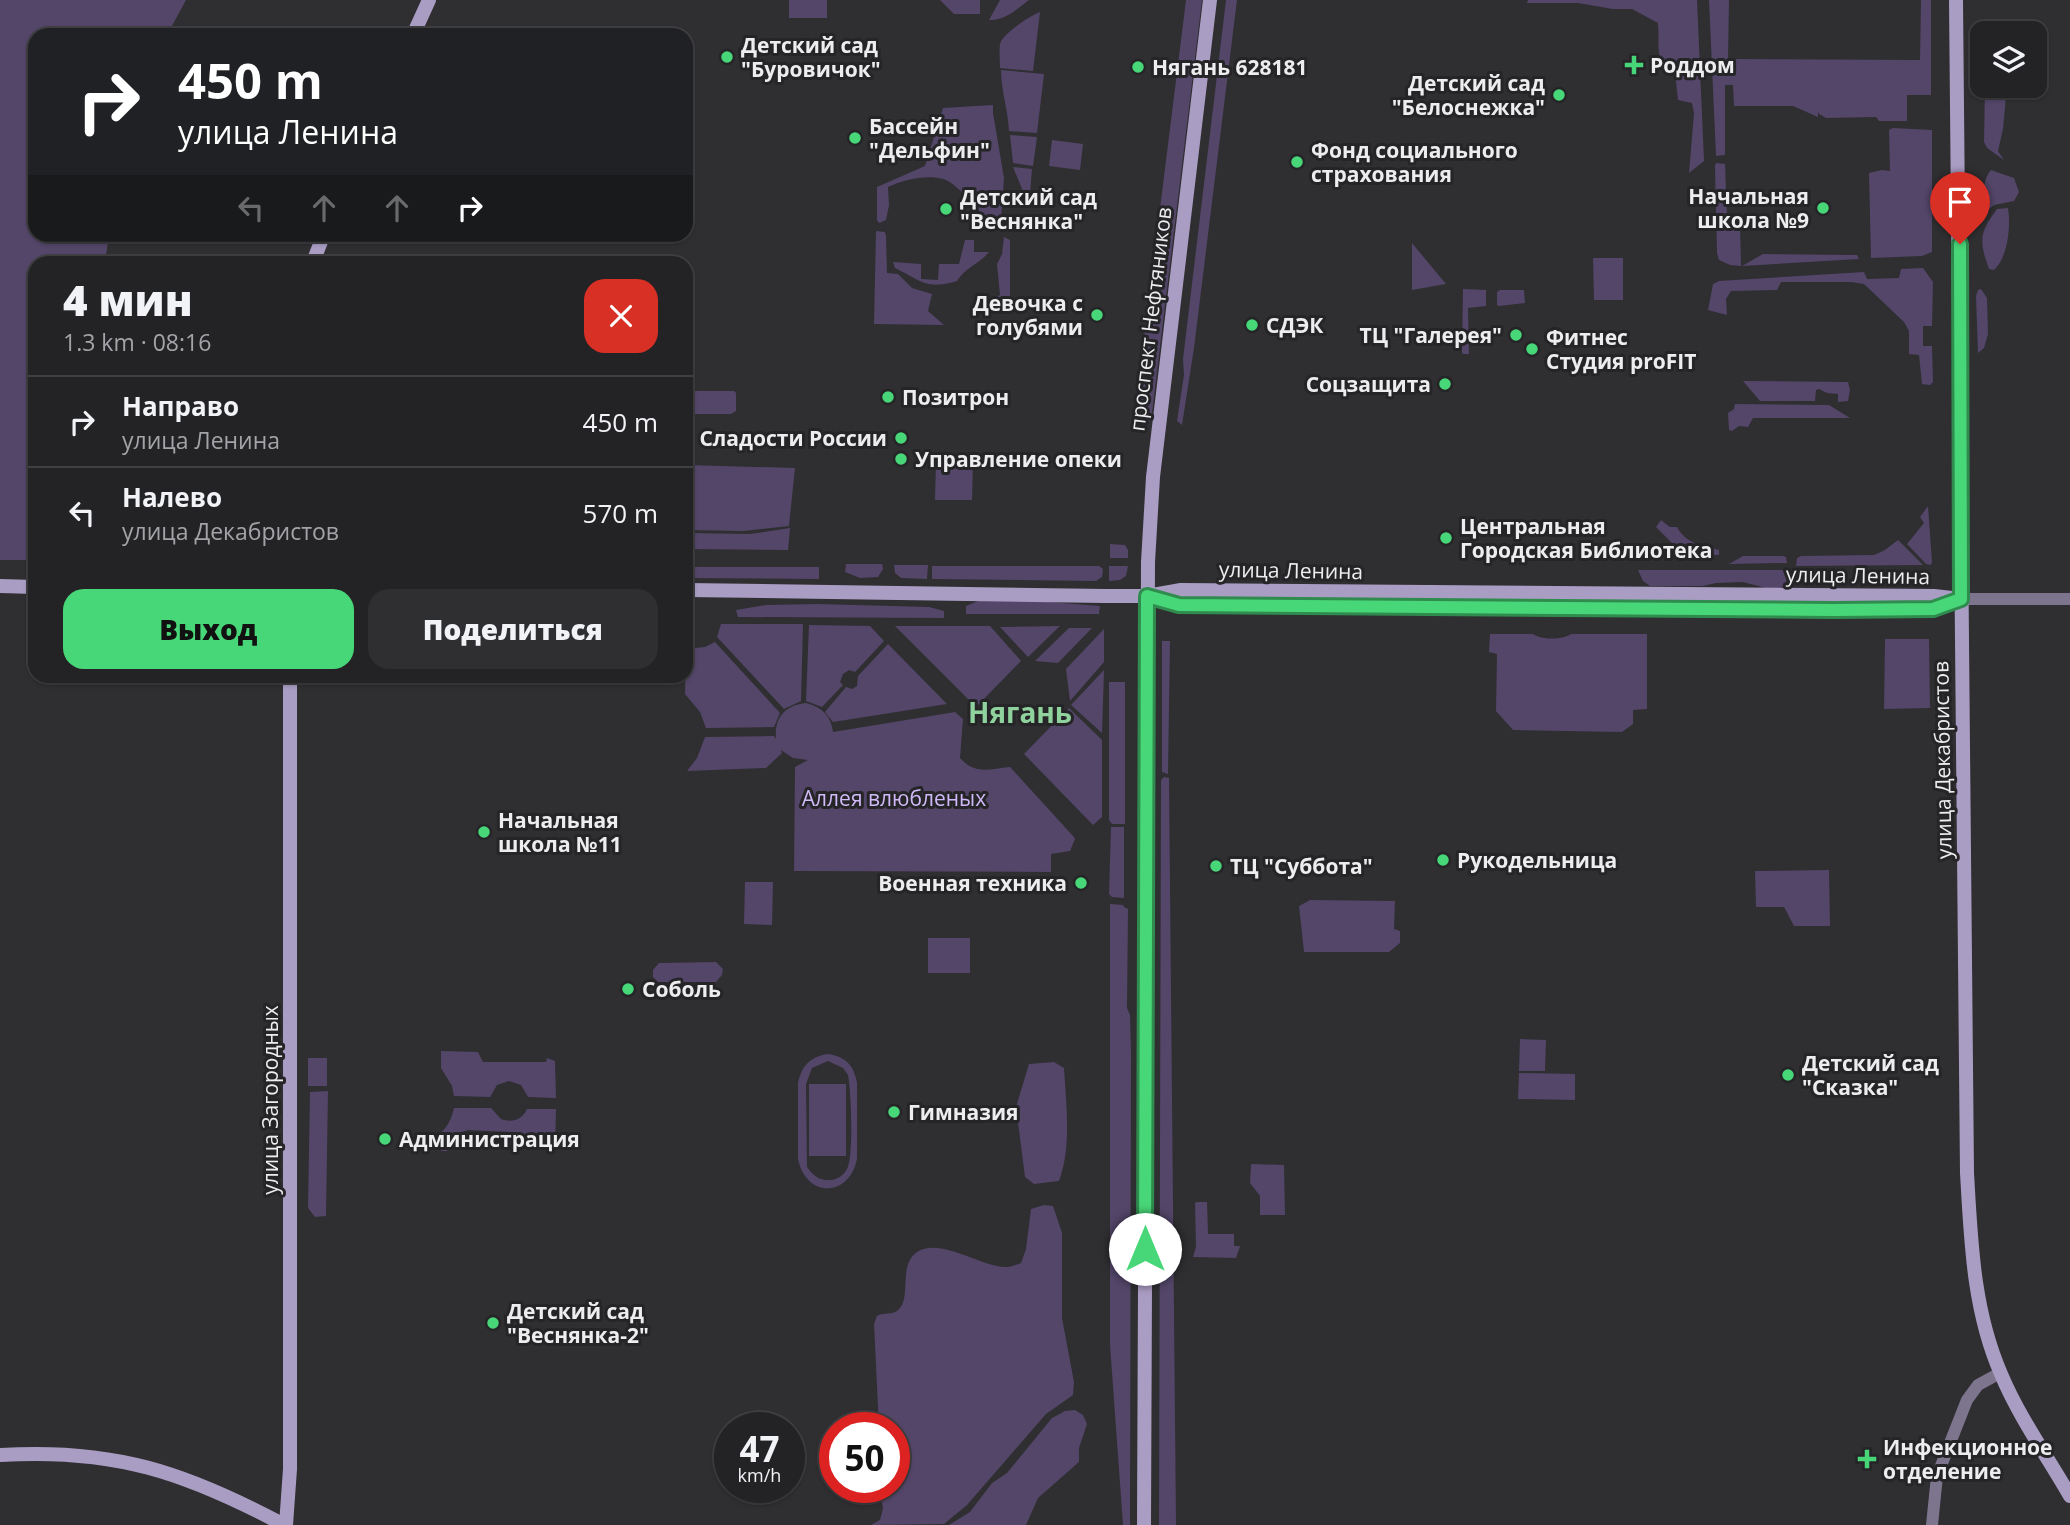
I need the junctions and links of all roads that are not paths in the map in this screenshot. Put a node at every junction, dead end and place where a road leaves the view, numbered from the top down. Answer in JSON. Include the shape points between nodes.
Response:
{"nodes":[{"id":1,"x":429,"y":0,"type":"edge"},
{"id":2,"x":1210,"y":0,"type":"edge"},
{"id":3,"x":1956,"y":0,"type":"edge"},
{"id":4,"x":416,"y":28,"type":"edge"},
{"id":5,"x":0,"y":586,"type":"edge"},
{"id":6,"x":28,"y":587,"type":"edge"},
{"id":7,"x":693,"y":590,"type":"edge"},
{"id":8,"x":1147,"y":596,"type":"junction"},
{"id":9,"x":1961,"y":599,"type":"junction"},
{"id":10,"x":2070,"y":599,"type":"edge"},
{"id":11,"x":289,"y":683,"type":"edge"},
{"id":12,"x":2000,"y":1373,"type":"junction"},
{"id":13,"x":0,"y":1455,"type":"edge"},
{"id":14,"x":2070,"y":1496,"type":"edge"},
{"id":15,"x":285,"y":1525,"type":"edge"},
{"id":16,"x":1143,"y":1525,"type":"edge"},
{"id":17,"x":1932,"y":1525,"type":"edge"}],
"edges":[{"from":1,"to":4,"type":"main road"},
{"from":2,"to":8,"type":"main road","name":"проспект Нефтяников","via":[[1153,477]]},
{"from":3,"to":9,"type":"main road","name":"улица Декабристов"},
{"from":5,"to":6,"type":"main road"},
{"from":7,"to":8,"type":"main road","name":"улица Ленина"},
{"from":8,"to":9,"type":"main road","name":"улица Ленина","via":[[1179,605],[1445,599],[1933,609]]},
{"from":8,"to":16,"type":"main road","name":"проспект Нефтяников"},
{"from":9,"to":10,"type":"street"},
{"from":9,"to":12,"type":"main road","name":"улица Декабристов","via":[[1971,1251],[1981,1310]]},
{"from":11,"to":15,"type":"main road","name":"улица Загородных","via":[[290,1469]]},
{"from":12,"to":14,"type":"main road","name":"улица Декабристов"},
{"from":12,"to":17,"type":"street","via":[[1978,1385],[1962,1412],[1937,1476]]},
{"from":13,"to":15,"type":"main road","via":[[83,1455],[168,1472]]}]}
